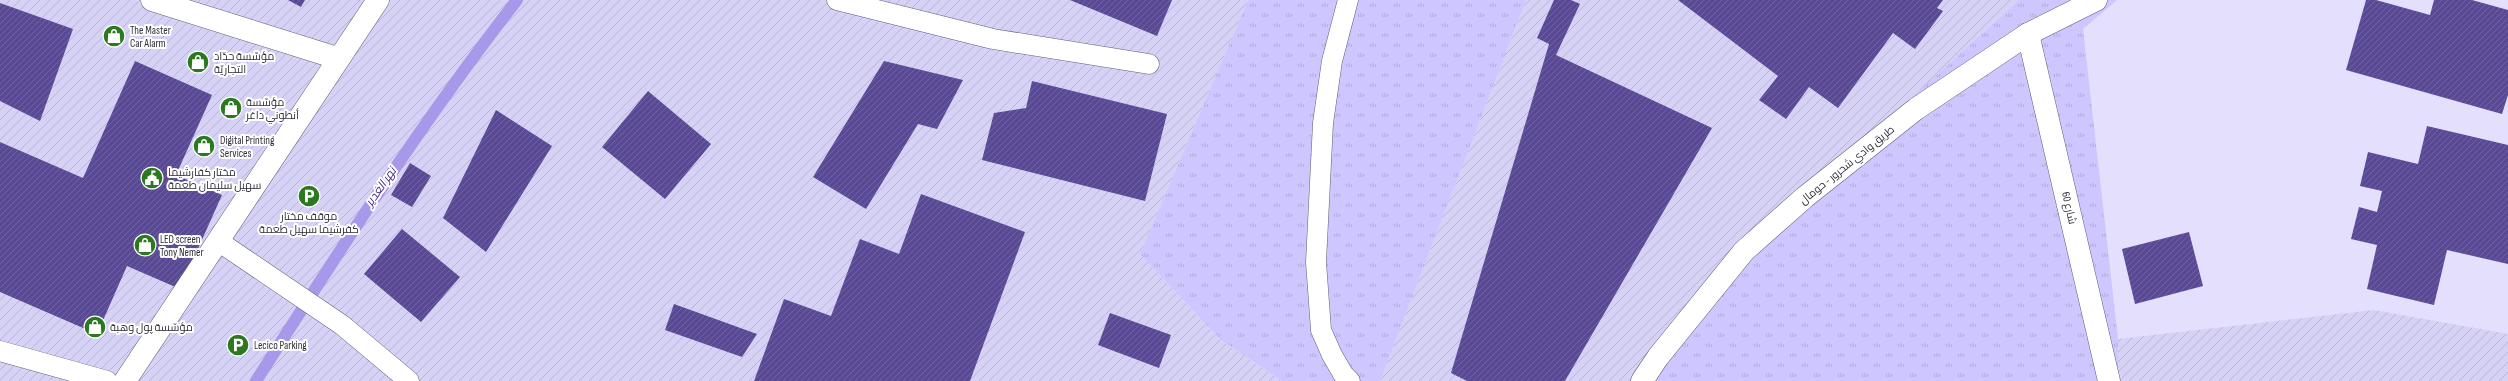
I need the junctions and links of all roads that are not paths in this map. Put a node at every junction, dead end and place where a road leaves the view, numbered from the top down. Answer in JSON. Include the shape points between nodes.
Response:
{"nodes":[{"id":1,"x":152,"y":0,"type":"edge"},
{"id":2,"x":378,"y":0,"type":"edge"},
{"id":3,"x":836,"y":0,"type":"edge"},
{"id":4,"x":1348,"y":0,"type":"edge"},
{"id":5,"x":2096,"y":0,"type":"edge"},
{"id":6,"x":2028,"y":34,"type":"junction"},
{"id":7,"x":337,"y":58,"type":"junction"},
{"id":8,"x":1149,"y":64,"type":"dead end"},
{"id":9,"x":218,"y":241,"type":"junction"},
{"id":10,"x":0,"y":351,"type":"edge"},
{"id":11,"x":107,"y":381,"type":"edge"},
{"id":12,"x":125,"y":381,"type":"edge"},
{"id":13,"x":408,"y":381,"type":"edge"},
{"id":14,"x":1350,"y":381,"type":"edge"},
{"id":15,"x":1642,"y":381,"type":"edge"},
{"id":16,"x":2109,"y":381,"type":"edge"}],
"edges":[{"from":1,"to":7,"type":"street"},
{"from":2,"to":7,"type":"street"},
{"from":3,"to":8,"type":"lane","via":[[993,39]]},
{"from":4,"to":14,"type":"lane","via":[[1332,61],[1323,123],[1316,262],[1321,330],[1332,355]]},
{"from":5,"to":6,"type":"street","name":"طريق وادي شحرور - حومال"},
{"from":6,"to":15,"type":"street","name":"طريق وادي شحرور - حومال","via":[[1916,109],[1744,250],[1658,357]]},
{"from":6,"to":16,"type":"street","name":"شارع 60"},
{"from":7,"to":9,"type":"street"},
{"from":9,"to":12,"type":"street"},
{"from":9,"to":13,"type":"lane","via":[[342,325]]},
{"from":10,"to":11,"type":"lane"}]}
